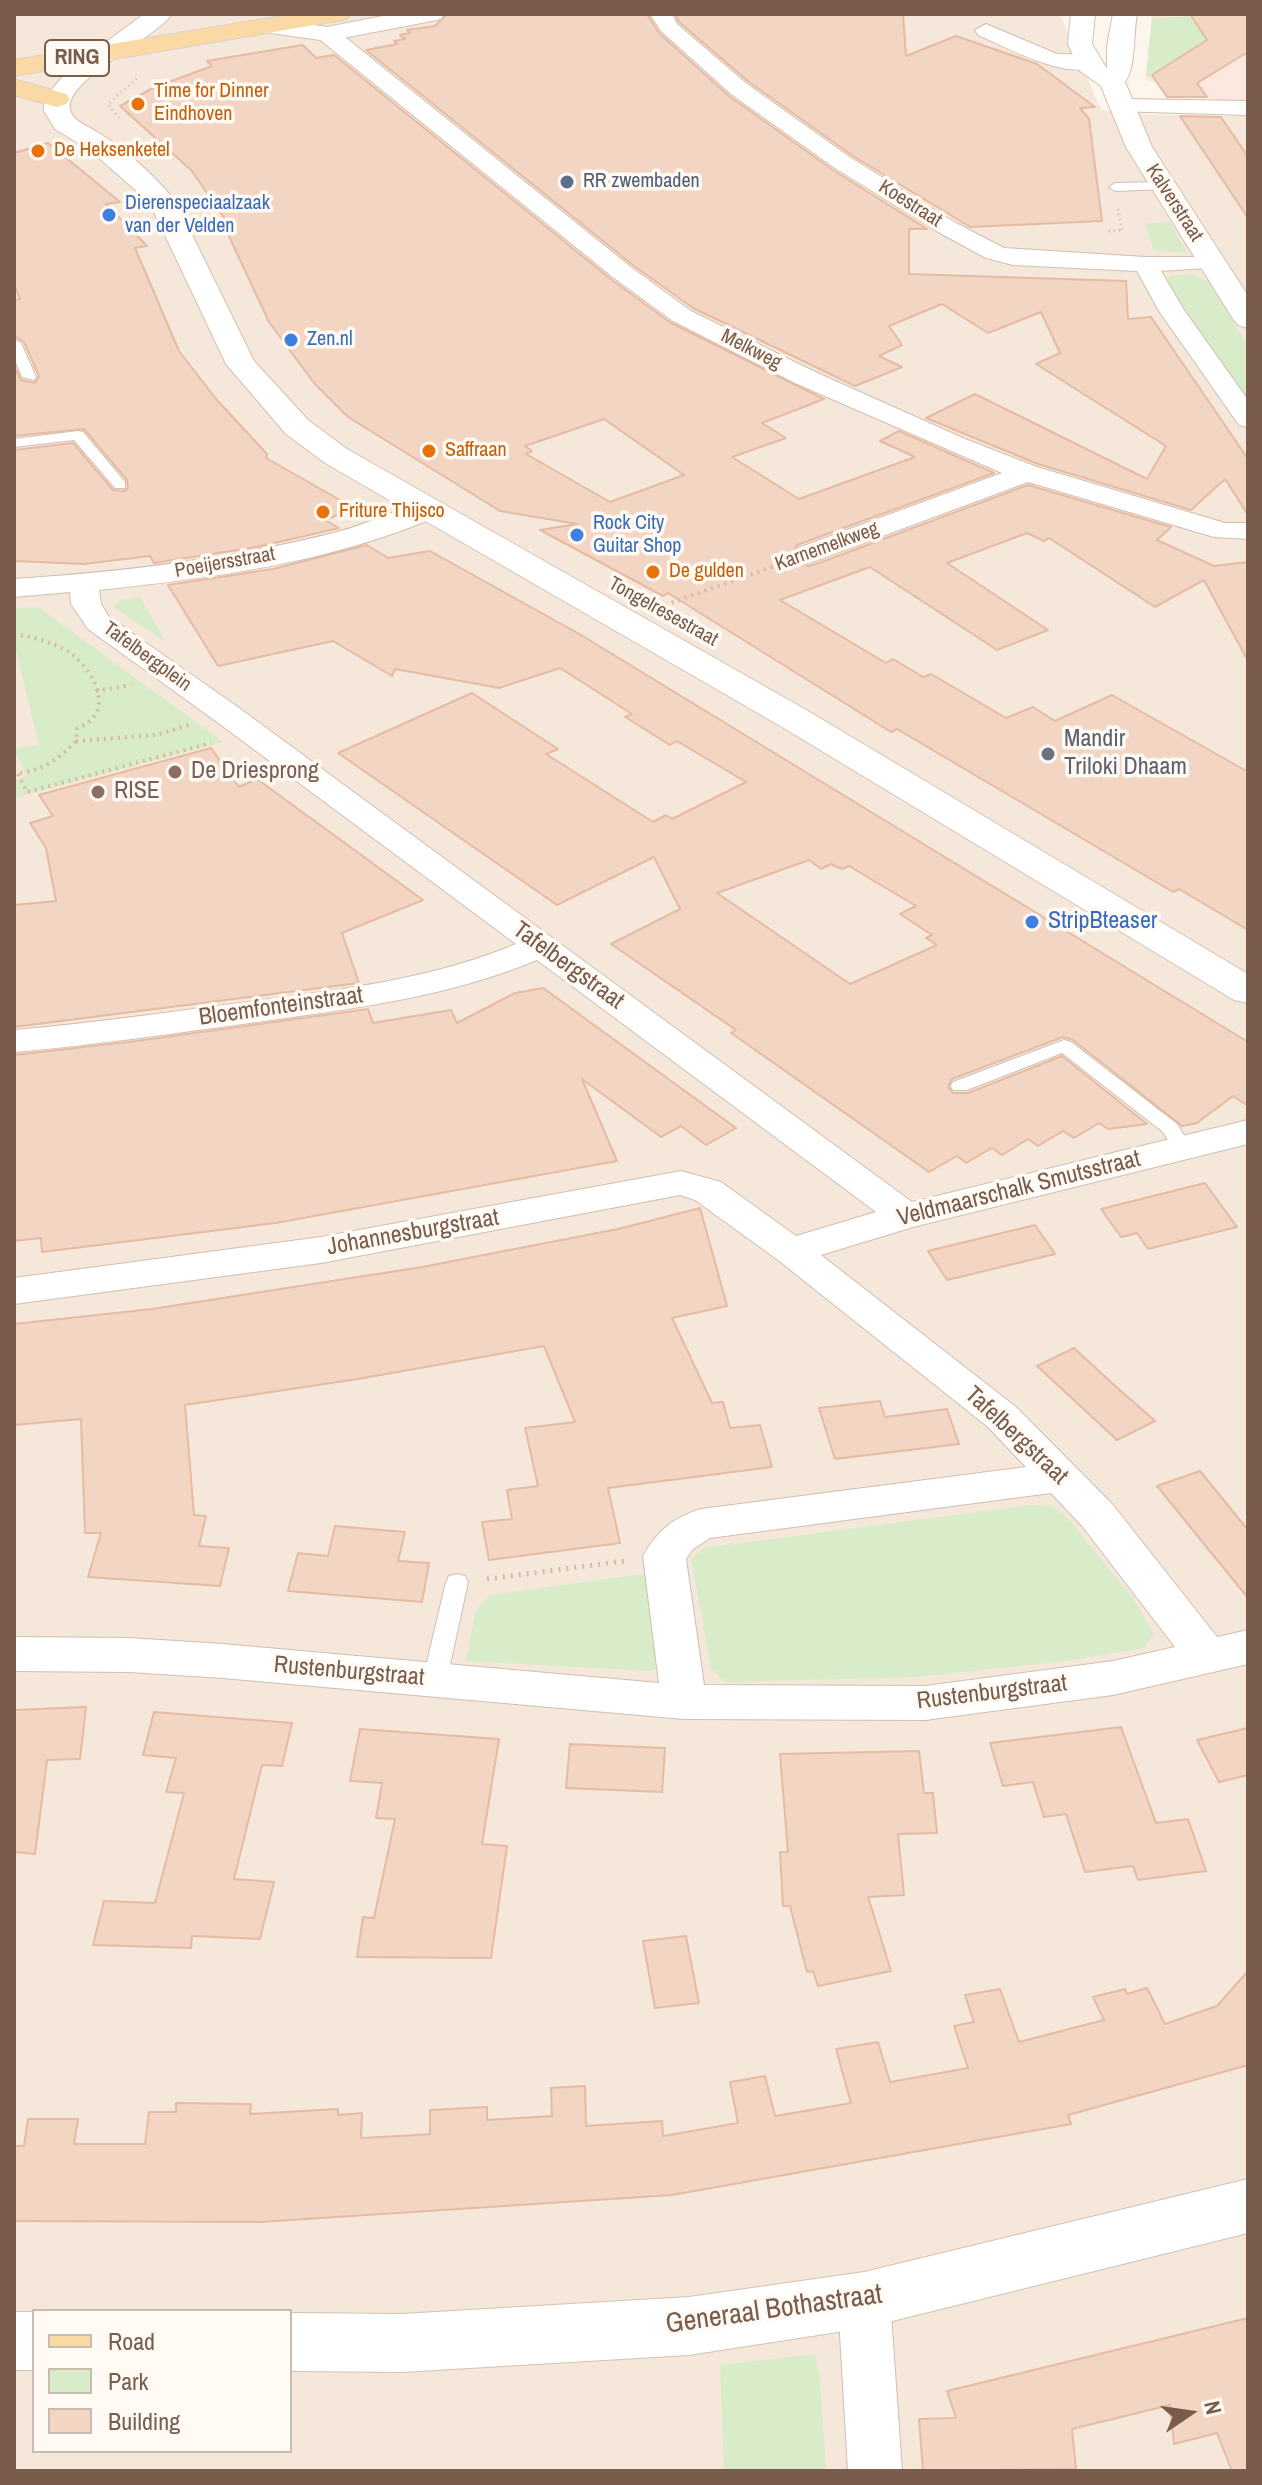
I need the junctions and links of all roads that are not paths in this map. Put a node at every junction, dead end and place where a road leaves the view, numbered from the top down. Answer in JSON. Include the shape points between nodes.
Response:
{"nodes":[{"id":1,"x":239,"y":14,"type":"edge"},
{"id":2,"x":432,"y":14,"type":"edge"},
{"id":3,"x":661,"y":14,"type":"edge"},
{"id":4,"x":1057,"y":14,"type":"edge"},
{"id":5,"x":1082,"y":14,"type":"edge"},
{"id":6,"x":1124,"y":16,"type":"edge"},
{"id":7,"x":175,"y":23,"type":"edge"},
{"id":8,"x":332,"y":24,"type":"edge"},
{"id":9,"x":986,"y":30,"type":"dead end"},
{"id":10,"x":139,"y":39,"type":"junction"},
{"id":11,"x":14,"y":51,"type":"edge"},
{"id":12,"x":106,"y":53,"type":"junction"},
{"id":13,"x":1088,"y":62,"type":"junction"},
{"id":14,"x":14,"y":68,"type":"edge"},
{"id":15,"x":14,"y":87,"type":"edge"},
{"id":16,"x":1118,"y":94,"type":"junction"},
{"id":17,"x":57,"y":99,"type":"junction"},
{"id":18,"x":1248,"y":108,"type":"edge"},
{"id":19,"x":100,"y":145,"type":"junction"},
{"id":20,"x":1161,"y":186,"type":"junction"},
{"id":21,"x":1115,"y":187,"type":"road end"},
{"id":22,"x":1212,"y":262,"type":"junction"},
{"id":23,"x":1136,"y":264,"type":"junction"},
{"id":24,"x":1248,"y":319,"type":"edge"},
{"id":25,"x":14,"y":343,"type":"edge"},
{"id":26,"x":29,"y":377,"type":"dead end"},
{"id":27,"x":1248,"y":419,"type":"edge"},
{"id":28,"x":14,"y":443,"type":"edge"},
{"id":29,"x":1027,"y":473,"type":"junction"},
{"id":30,"x":120,"y":485,"type":"dead end"},
{"id":31,"x":430,"y":509,"type":"junction"},
{"id":32,"x":1248,"y":531,"type":"edge"},
{"id":33,"x":808,"y":554,"type":"road end"},
{"id":34,"x":84,"y":584,"type":"junction"},
{"id":35,"x":14,"y":588,"type":"edge"},
{"id":36,"x":222,"y":724,"type":"joint"},
{"id":37,"x":542,"y":946,"type":"junction"},
{"id":38,"x":1248,"y":991,"type":"edge"},
{"id":39,"x":14,"y":1041,"type":"edge"},
{"id":40,"x":960,"y":1086,"type":"dead end"},
{"id":41,"x":1248,"y":1132,"type":"edge"},
{"id":42,"x":1182,"y":1148,"type":"junction"},
{"id":43,"x":906,"y":1216,"type":"junction"},
{"id":44,"x":791,"y":1251,"type":"junction"},
{"id":45,"x":14,"y":1291,"type":"edge"},
{"id":46,"x":1062,"y":1477,"type":"junction"},
{"id":47,"x":457,"y":1582,"type":"road end"},
{"id":48,"x":1228,"y":1652,"type":"edge"},
{"id":49,"x":14,"y":1654,"type":"edge"},
{"id":50,"x":435,"y":1679,"type":"junction"},
{"id":51,"x":684,"y":1702,"type":"junction"},
{"id":52,"x":1248,"y":2206,"type":"edge"},
{"id":53,"x":864,"y":2300,"type":"junction"},
{"id":54,"x":292,"y":2342,"type":"edge"},
{"id":55,"x":875,"y":2471,"type":"edge"}],
"edges":[{"from":1,"to":7,"type":"main road","number":"RING"},
{"from":2,"to":8,"type":"main road"},
{"from":3,"to":23,"type":"street","name":"Koestraat","via":[[668,27],[739,89],[843,163],[955,232],[1013,258]]},
{"from":4,"to":5,"type":"main road"},
{"from":5,"to":6,"type":"main road"},
{"from":5,"to":13,"type":"main road","via":[[1080,44]]},
{"from":6,"to":16,"type":"main road"},
{"from":7,"to":8,"type":"main road","number":"RING"},
{"from":7,"to":10,"type":"main road","number":"RING"},
{"from":7,"to":10,"type":"main road","name":"Tongelresestraat"},
{"from":8,"to":29,"type":"street","name":"Melkweg","via":[[623,273],[682,316],[804,377]]},
{"from":9,"to":13,"type":"street","via":[[1053,60]]},
{"from":10,"to":11,"type":"main road","number":"RING"},
{"from":10,"to":12,"type":"main road","number":"RING"},
{"from":10,"to":19,"type":"main road","name":"Tongelresestraat","via":[[86,97],[84,108]]},
{"from":12,"to":14,"type":"main road","number":"RING"},
{"from":12,"to":17,"type":"main road"},
{"from":13,"to":16,"type":"main road"},
{"from":15,"to":17,"type":"main road"},
{"from":16,"to":18,"type":"street"},
{"from":16,"to":20,"type":"main road","name":"Kalverstraat"},
{"from":17,"to":19,"type":"main road","name":"Tongelresestraat","via":[[64,123]]},
{"from":19,"to":31,"type":"main road","name":"Tongelresestraat","via":[[166,208],[241,364],[269,398],[336,456]]},
{"from":20,"to":21,"type":"lane"},
{"from":20,"to":22,"type":"main road","name":"Kalverstraat"},
{"from":22,"to":23,"type":"street","name":"Koestraat"},
{"from":22,"to":24,"type":"main road","name":"Kalverstraat"},
{"from":23,"to":27,"type":"street"},
{"from":25,"to":26,"type":"lane"},
{"from":28,"to":30,"type":"lane","via":[[78,435]]},
{"from":29,"to":32,"type":"street","name":"Melkweg","via":[[1224,531]]},
{"from":29,"to":33,"type":"street","name":"Karnemelkweg"},
{"from":31,"to":34,"type":"street","name":"Poeijersstraat","via":[[338,542]]},
{"from":31,"to":38,"type":"main road","name":"Tongelresestraat","via":[[640,627]]},
{"from":34,"to":35,"type":"street","name":"Poeijersstraat"},
{"from":34,"to":36,"type":"street","name":"Tafelbergplein","via":[[86,604],[98,623]]},
{"from":36,"to":37,"type":"street","name":"Tafelbergstraat"},
{"from":37,"to":39,"type":"street","name":"Bloemfonteinstraat","via":[[503,964],[398,991]]},
{"from":37,"to":43,"type":"street","name":"Tafelbergstraat"},
{"from":40,"to":42,"type":"lane","via":[[1064,1046],[1170,1128]]},
{"from":41,"to":42,"type":"street","name":"Veldmaarschalk Smutsstraat"},
{"from":42,"to":43,"type":"street","name":"Veldmaarschalk Smutsstraat"},
{"from":43,"to":44,"type":"street","name":"Veldmaarschalk Smutsstraat"},
{"from":44,"to":45,"type":"street","name":"Johannesburgstraat","via":[[708,1191],[681,1183],[321,1250]]},
{"from":44,"to":46,"type":"street","name":"Tafelbergstraat","via":[[1002,1417]]},
{"from":46,"to":48,"type":"street","name":"Tafelbergstraat"},
{"from":46,"to":51,"type":"street","via":[[701,1524],[678,1538],[664,1556]]},
{"from":47,"to":50,"type":"lane"},
{"from":48,"to":51,"type":"street","name":"Rustenburgstraat","via":[[1113,1678],[925,1703]]},
{"from":49,"to":50,"type":"street","name":"Rustenburgstraat","via":[[160,1657]]},
{"from":50,"to":51,"type":"street","name":"Rustenburgstraat"},
{"from":52,"to":53,"type":"main road","name":"Generaal Bothastraat"},
{"from":53,"to":54,"type":"main road","name":"Generaal Bothastraat","via":[[689,2326],[402,2343]]},
{"from":53,"to":55,"type":"street"}]}
